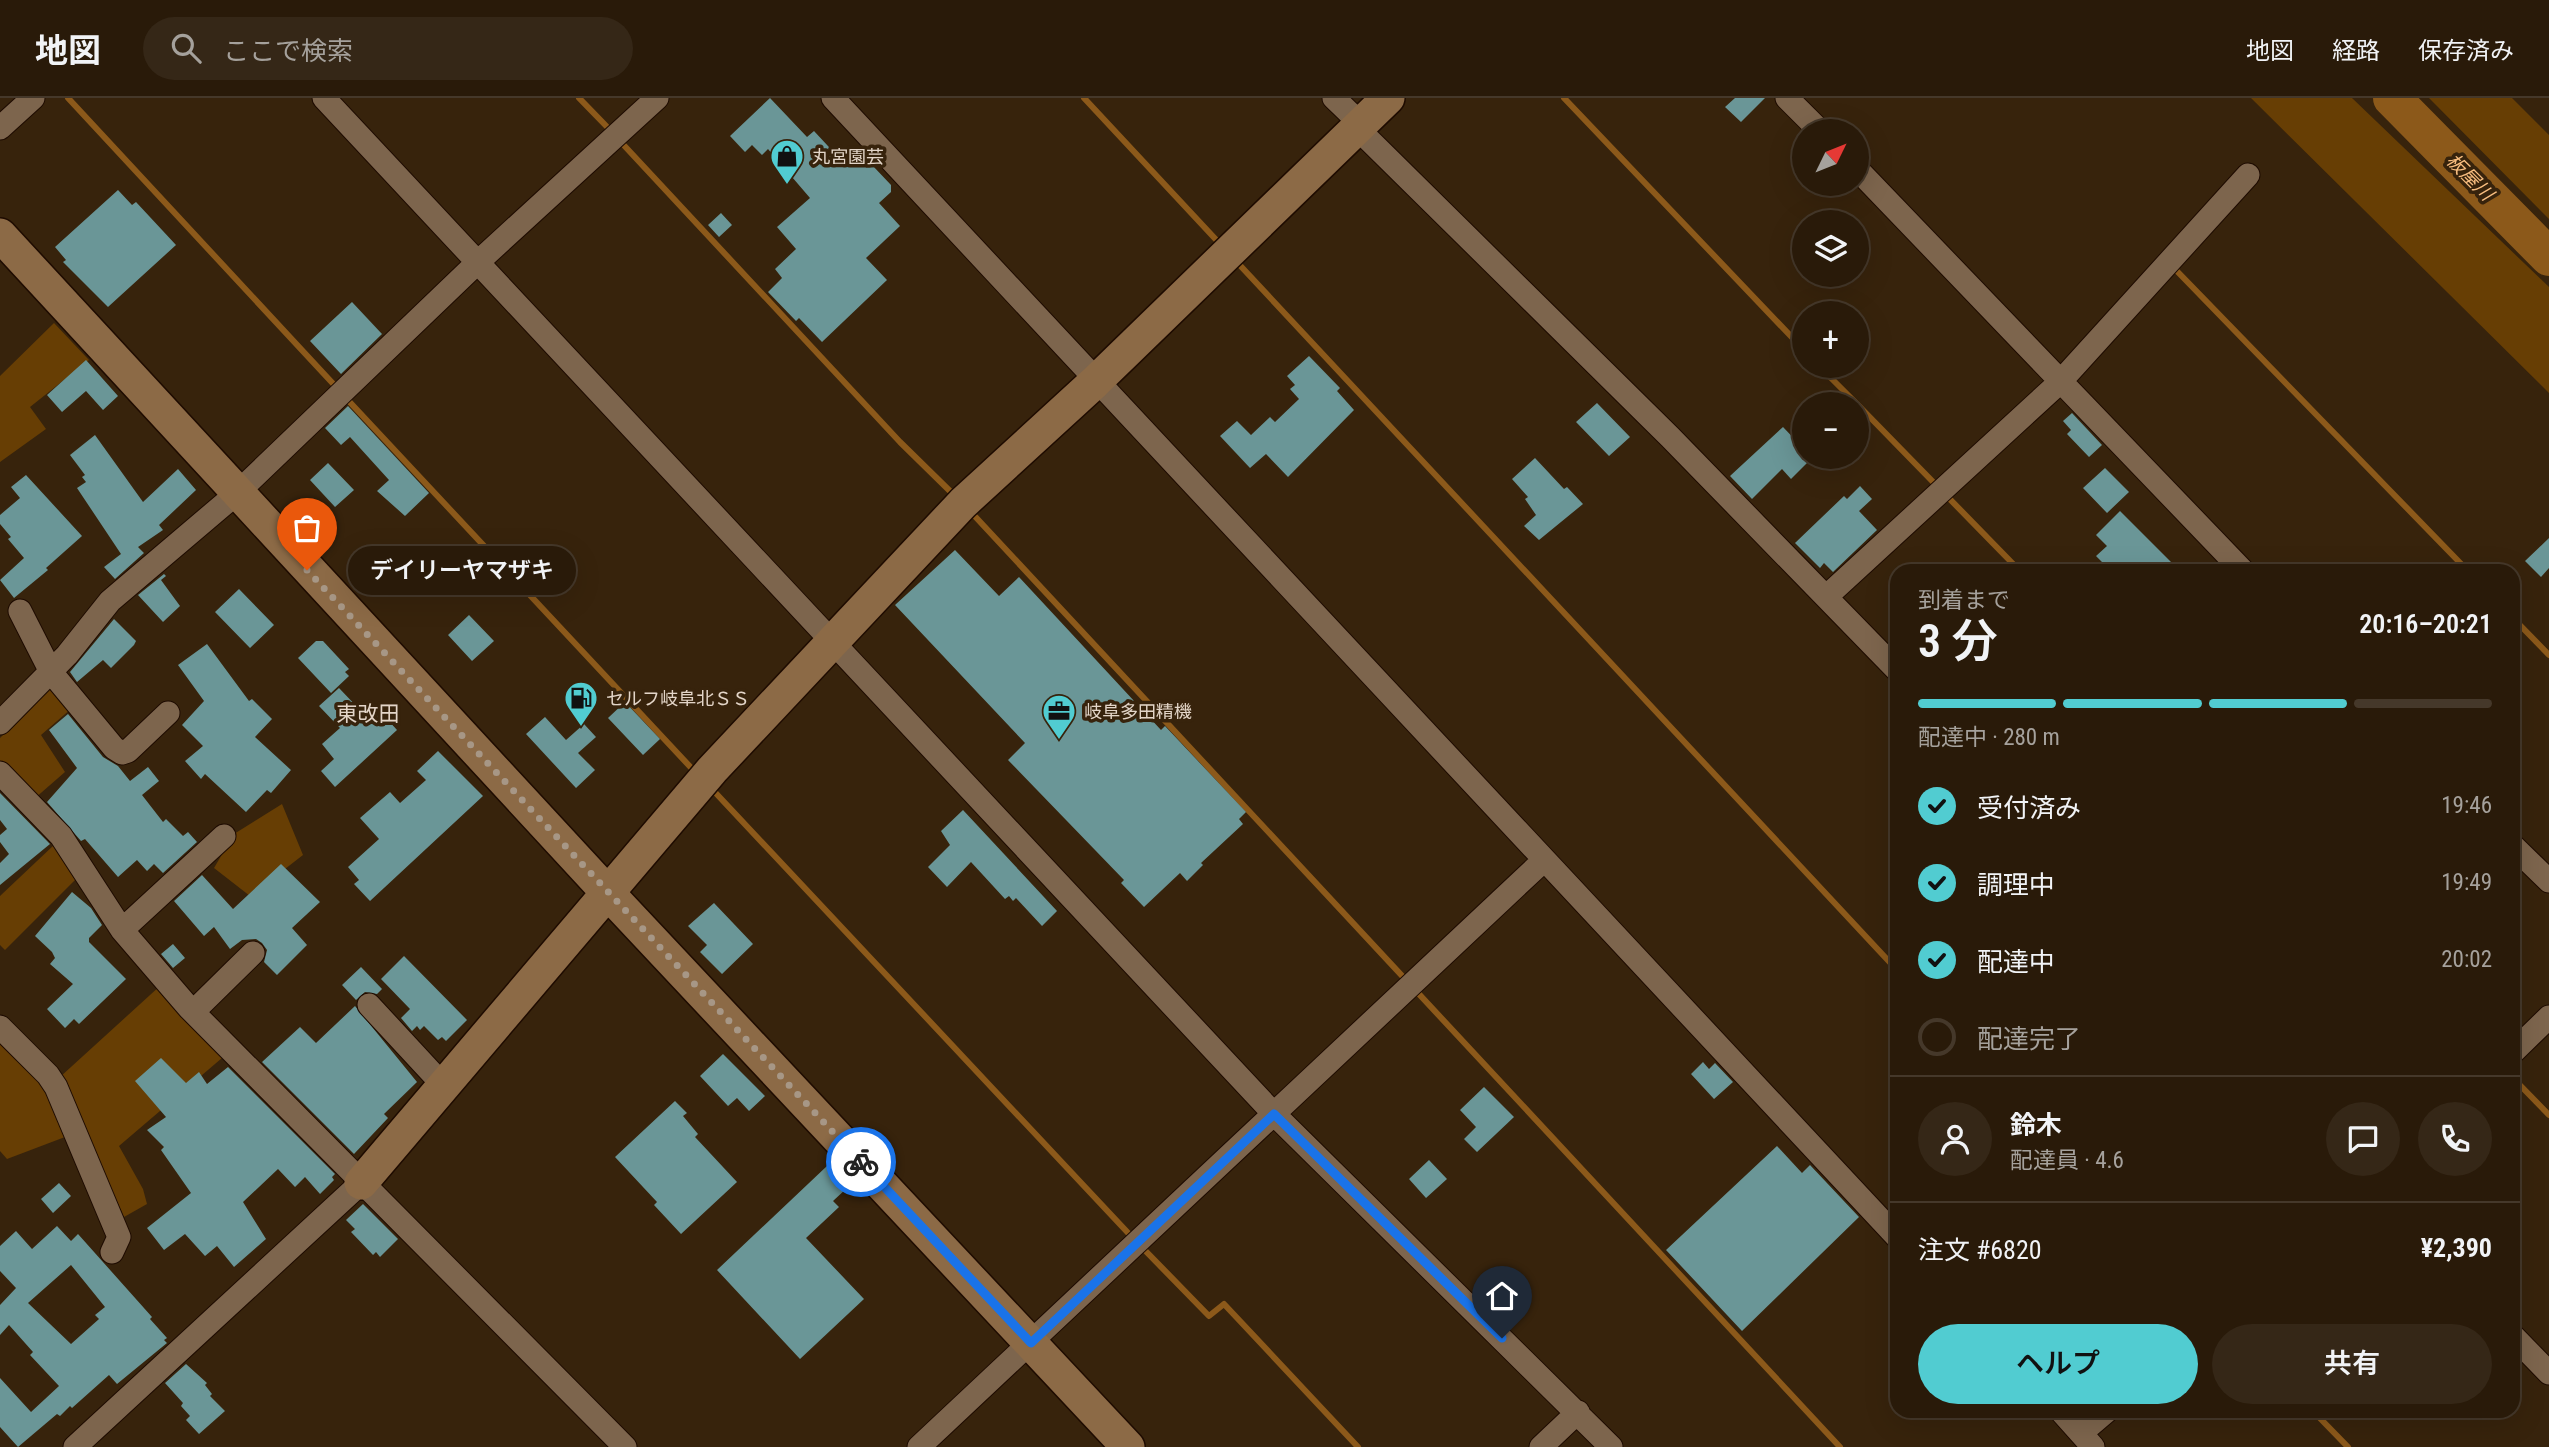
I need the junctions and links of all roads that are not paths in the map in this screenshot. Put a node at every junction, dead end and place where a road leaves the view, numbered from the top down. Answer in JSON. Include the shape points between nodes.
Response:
{"nodes":[{"id":1,"x":33,"y":98,"type":"edge"},
{"id":2,"x":324,"y":98,"type":"edge"},
{"id":3,"x":657,"y":98,"type":"edge"},
{"id":4,"x":833,"y":98,"type":"edge"},
{"id":5,"x":1335,"y":98,"type":"edge"},
{"id":6,"x":1388,"y":98,"type":"edge"},
{"id":7,"x":1787,"y":98,"type":"edge"},
{"id":8,"x":1807,"y":119,"type":"edge"},
{"id":9,"x":1360,"y":127,"type":"junction"},
{"id":10,"x":0,"y":128,"type":"edge"},
{"id":11,"x":2248,"y":175,"type":"dead end"},
{"id":12,"x":1869,"y":182,"type":"edge"},
{"id":13,"x":0,"y":235,"type":"edge"},
{"id":14,"x":478,"y":262,"type":"junction"},
{"id":15,"x":1095,"y":382,"type":"junction"},
{"id":16,"x":2060,"y":382,"type":"junction"},
{"id":17,"x":236,"y":494,"type":"junction"},
{"id":18,"x":2236,"y":564,"type":"edge"},
{"id":19,"x":1827,"y":596,"type":"junction"},
{"id":20,"x":20,"y":611,"type":"dead end"},
{"id":21,"x":832,"y":644,"type":"junction"},
{"id":22,"x":1890,"y":663,"type":"edge"},
{"id":23,"x":51,"y":671,"type":"junction"},
{"id":24,"x":168,"y":713,"type":"dead end"},
{"id":25,"x":0,"y":723,"type":"edge"},
{"id":26,"x":0,"y":774,"type":"edge"},
{"id":27,"x":224,"y":836,"type":"dead end"},
{"id":28,"x":2520,"y":853,"type":"edge"},
{"id":29,"x":1543,"y":861,"type":"junction"},
{"id":30,"x":2549,"y":881,"type":"edge"},
{"id":31,"x":607,"y":892,"type":"junction"},
{"id":32,"x":122,"y":930,"type":"junction"},
{"id":33,"x":253,"y":953,"type":"dead end"},
{"id":34,"x":369,"y":1006,"type":"dead end"},
{"id":35,"x":193,"y":1012,"type":"junction"},
{"id":36,"x":2549,"y":1017,"type":"edge"},
{"id":37,"x":0,"y":1027,"type":"edge"},
{"id":38,"x":2520,"y":1045,"type":"edge"},
{"id":39,"x":444,"y":1086,"type":"junction"},
{"id":40,"x":1274,"y":1114,"type":"junction"},
{"id":41,"x":361,"y":1183,"type":"junction"},
{"id":42,"x":1890,"y":1230,"type":"edge"},
{"id":43,"x":112,"y":1252,"type":"dead end"},
{"id":44,"x":1031,"y":1343,"type":"junction"},
{"id":45,"x":2520,"y":1343,"type":"edge"},
{"id":46,"x":2549,"y":1373,"type":"edge"},
{"id":47,"x":1578,"y":1412,"type":"junction"},
{"id":48,"x":2067,"y":1418,"type":"edge"},
{"id":49,"x":2102,"y":1418,"type":"edge"},
{"id":50,"x":2087,"y":1440,"type":"edge"},
{"id":51,"x":612,"y":1443,"type":"edge"},
{"id":52,"x":75,"y":1447,"type":"edge"},
{"id":53,"x":919,"y":1447,"type":"edge"},
{"id":54,"x":1128,"y":1447,"type":"edge"},
{"id":55,"x":1541,"y":1447,"type":"edge"},
{"id":56,"x":1611,"y":1447,"type":"edge"}],
"edges":[{"from":1,"to":10,"type":"street"},
{"from":2,"to":14,"type":"street"},
{"from":3,"to":14,"type":"street"},
{"from":4,"to":15,"type":"street"},
{"from":5,"to":9,"type":"street"},
{"from":6,"to":9,"type":"street"},
{"from":7,"to":8,"type":"street"},
{"from":9,"to":15,"type":"street"},
{"from":9,"to":19,"type":"street"},
{"from":11,"to":16,"type":"street"},
{"from":12,"to":16,"type":"street"},
{"from":13,"to":17,"type":"street"},
{"from":14,"to":17,"type":"street"},
{"from":14,"to":21,"type":"street"},
{"from":15,"to":21,"type":"street","via":[[963,503]]},
{"from":15,"to":29,"type":"street","via":[[1311,607]]},
{"from":16,"to":18,"type":"street"},
{"from":16,"to":19,"type":"street"},
{"from":17,"to":23,"type":"street","via":[[110,601]]},
{"from":17,"to":31,"type":"street"},
{"from":19,"to":22,"type":"street"},
{"from":20,"to":23,"type":"street"},
{"from":21,"to":31,"type":"street","via":[[712,770]]},
{"from":21,"to":40,"type":"street"},
{"from":23,"to":24,"type":"street","via":[[122,753]]},
{"from":23,"to":25,"type":"street"},
{"from":26,"to":32,"type":"street","via":[[61,836]]},
{"from":27,"to":32,"type":"street"},
{"from":28,"to":30,"type":"street"},
{"from":29,"to":40,"type":"street"},
{"from":29,"to":42,"type":"street"},
{"from":31,"to":39,"type":"street"},
{"from":31,"to":44,"type":"street"},
{"from":32,"to":35,"type":"street"},
{"from":33,"to":35,"type":"street"},
{"from":34,"to":39,"type":"street"},
{"from":35,"to":41,"type":"street"},
{"from":36,"to":38,"type":"street"},
{"from":37,"to":43,"type":"street","via":[[55,1087],[119,1237]]},
{"from":39,"to":41,"type":"street"},
{"from":40,"to":44,"type":"street"},
{"from":40,"to":47,"type":"street"},
{"from":41,"to":51,"type":"street"},
{"from":41,"to":52,"type":"street"},
{"from":44,"to":53,"type":"street"},
{"from":44,"to":54,"type":"street"},
{"from":45,"to":46,"type":"street"},
{"from":47,"to":55,"type":"street"},
{"from":47,"to":56,"type":"street"},
{"from":48,"to":50,"type":"street"},
{"from":49,"to":50,"type":"street"}]}
